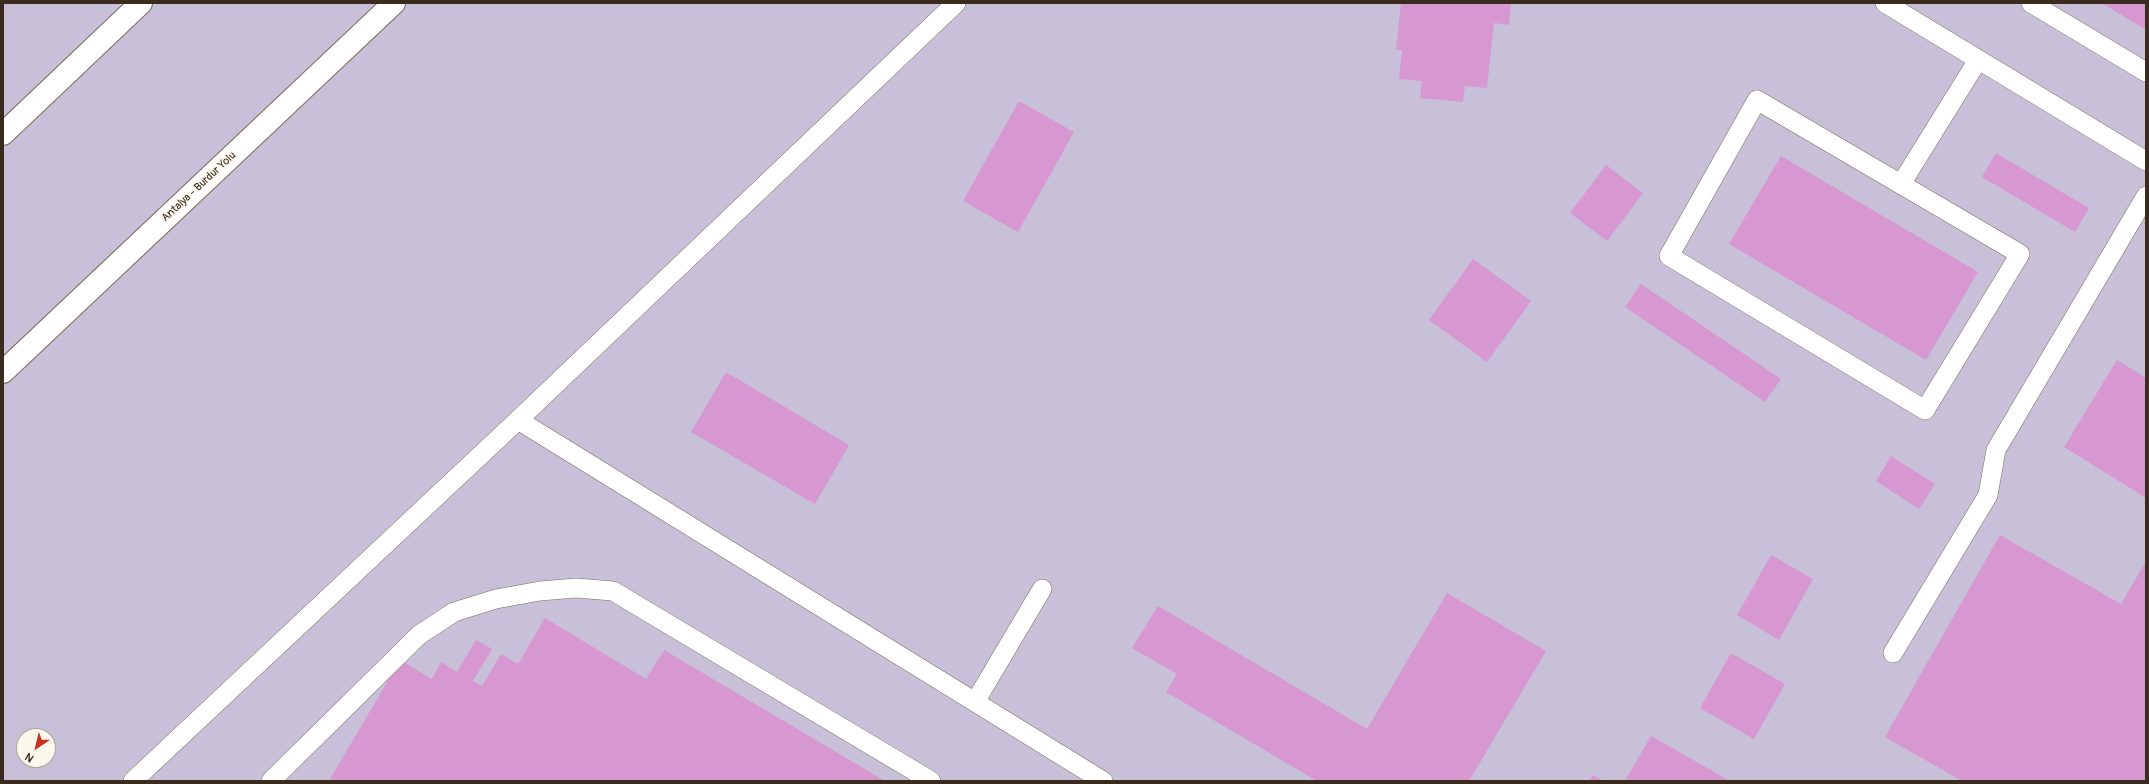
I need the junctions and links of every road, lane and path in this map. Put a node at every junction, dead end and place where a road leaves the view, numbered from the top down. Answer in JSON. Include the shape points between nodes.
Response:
{"nodes":[{"id":1,"x":141,"y":3,"type":"edge"},
{"id":2,"x":394,"y":3,"type":"edge"},
{"id":3,"x":956,"y":3,"type":"edge"},
{"id":4,"x":1885,"y":3,"type":"edge"},
{"id":5,"x":2030,"y":3,"type":"edge"},
{"id":6,"x":1978,"y":60,"type":"junction"},
{"id":7,"x":2146,"y":72,"type":"edge"},
{"id":8,"x":3,"y":134,"type":"edge"},
{"id":9,"x":2146,"y":161,"type":"edge"},
{"id":10,"x":1901,"y":184,"type":"junction"},
{"id":11,"x":2146,"y":196,"type":"edge"},
{"id":12,"x":3,"y":372,"type":"edge"},
{"id":13,"x":518,"y":420,"type":"junction"},
{"id":14,"x":1042,"y":590,"type":"dead end"},
{"id":15,"x":1893,"y":653,"type":"dead end"},
{"id":16,"x":975,"y":702,"type":"junction"},
{"id":17,"x":133,"y":781,"type":"edge"},
{"id":18,"x":271,"y":781,"type":"edge"},
{"id":19,"x":931,"y":781,"type":"edge"},
{"id":20,"x":1103,"y":781,"type":"edge"}],
"edges":[{"from":1,"to":8,"type":"highway"},
{"from":2,"to":12,"type":"highway","name":"Antalya - Burdur Yolu"},
{"from":3,"to":13,"type":"lane"},
{"from":4,"to":6,"type":"lane"},
{"from":5,"to":7,"type":"lane"},
{"from":6,"to":9,"type":"lane"},
{"from":6,"to":10,"type":"lane"},
{"from":10,"to":10,"type":"lane","via":[[1757,100],[1669,256],[1925,410],[2020,254]]},
{"from":11,"to":15,"type":"lane","via":[[1996,450],[1988,495]]},
{"from":13,"to":16,"type":"lane"},
{"from":13,"to":17,"type":"lane"},
{"from":14,"to":16,"type":"lane"},
{"from":16,"to":20,"type":"lane"},
{"from":18,"to":19,"type":"lane","via":[[419,635],[454,612],[496,599],[576,588],[613,591]]}]}
